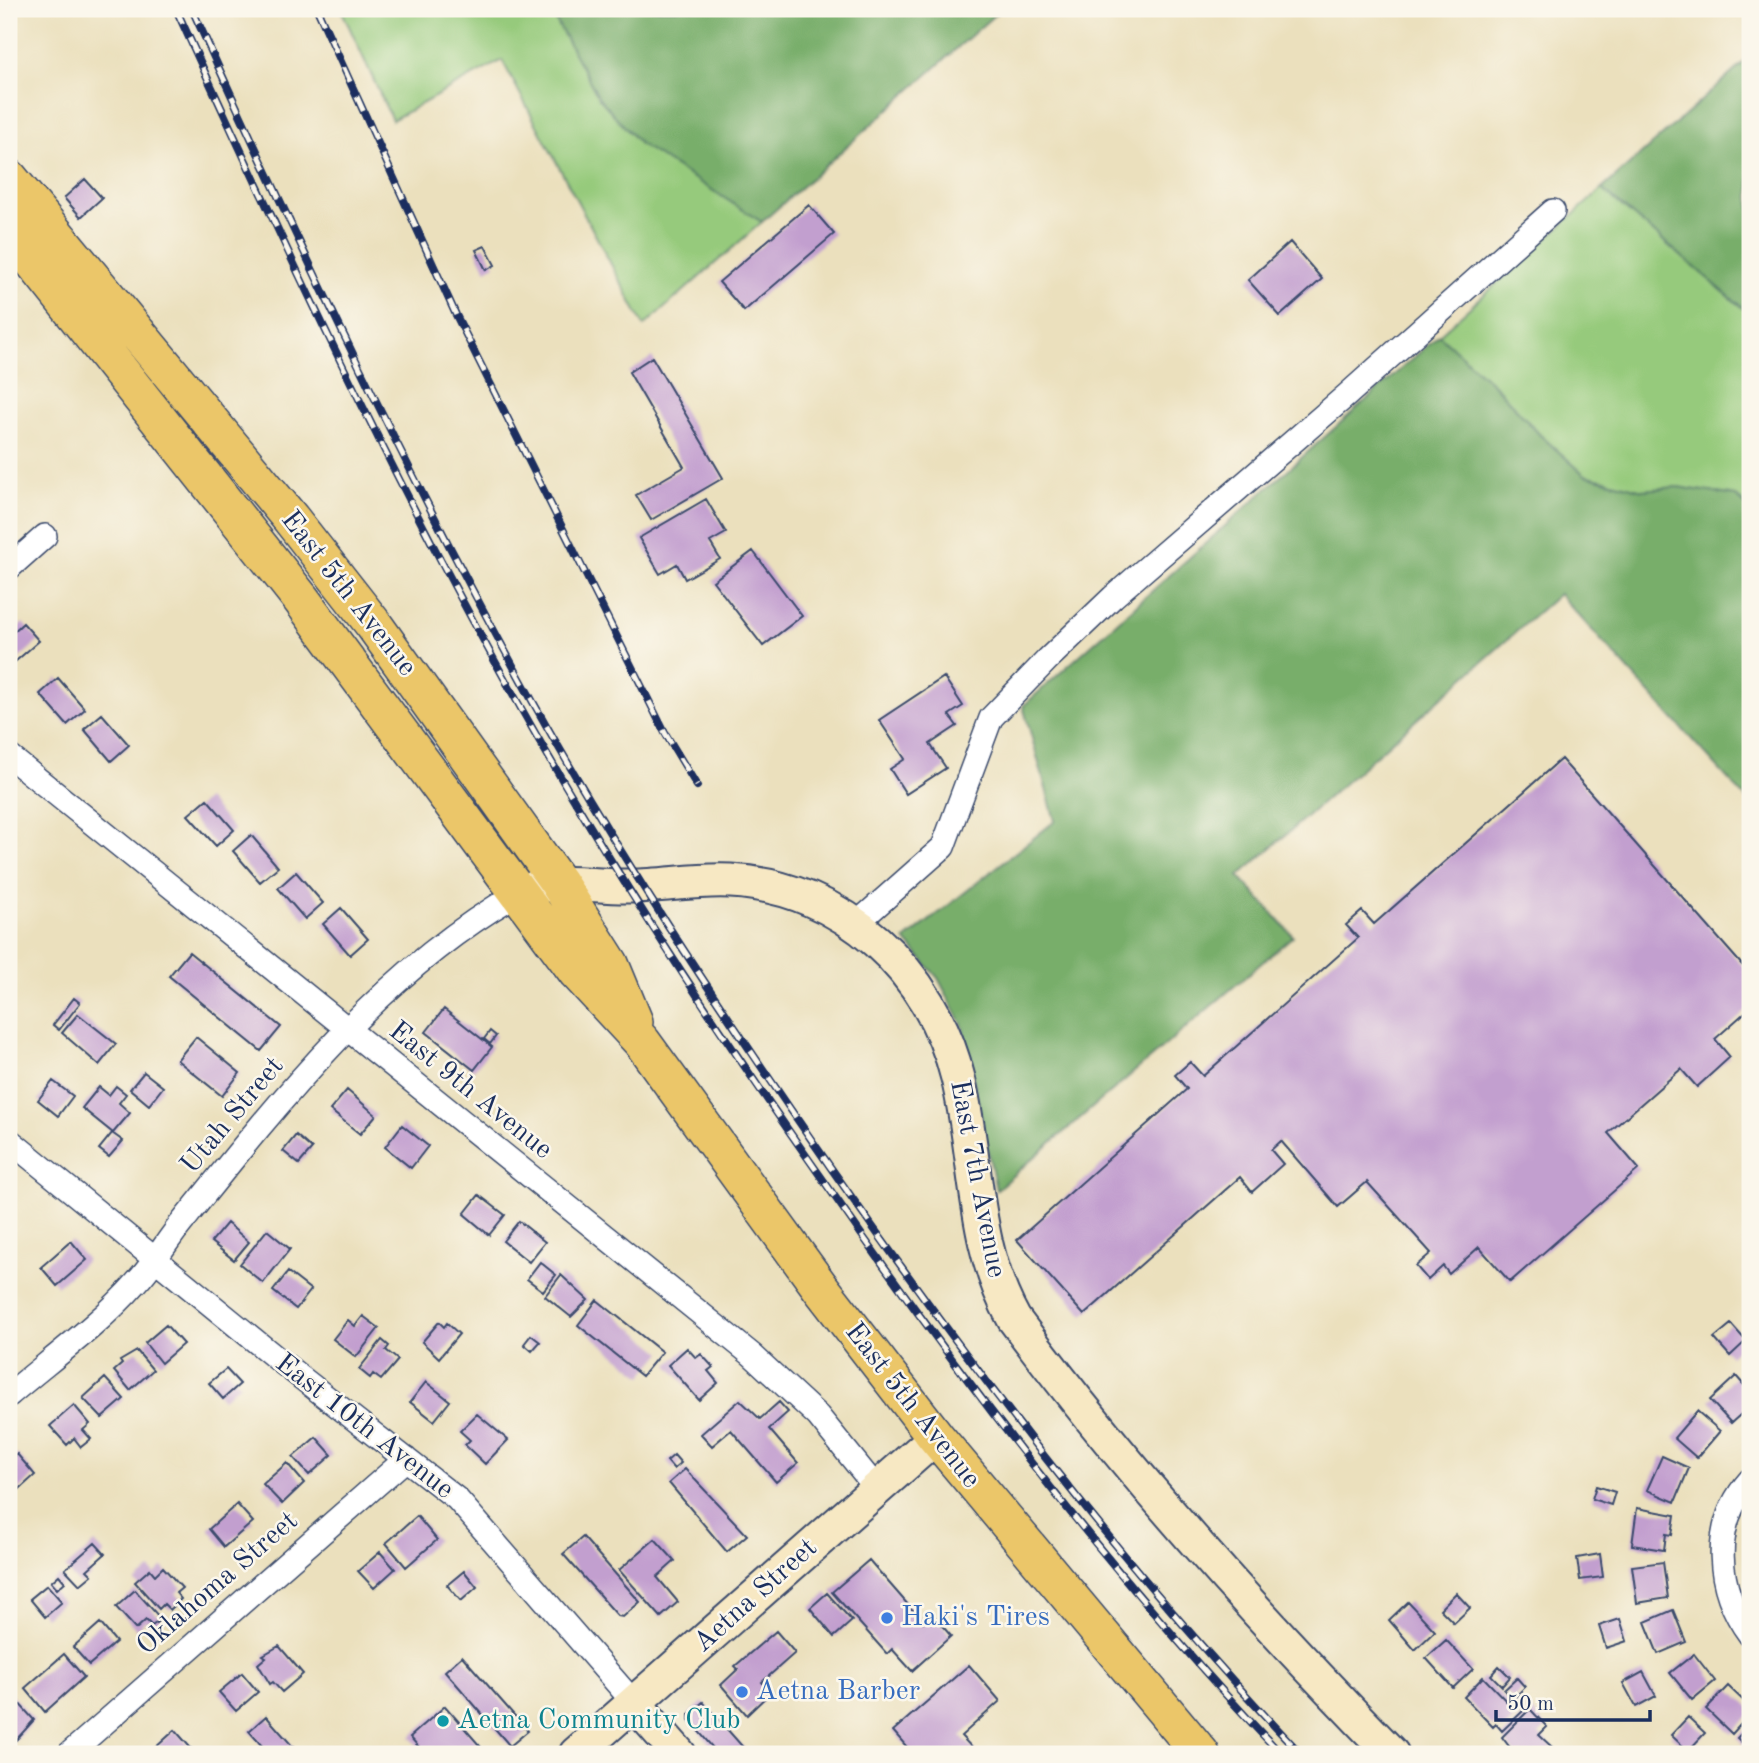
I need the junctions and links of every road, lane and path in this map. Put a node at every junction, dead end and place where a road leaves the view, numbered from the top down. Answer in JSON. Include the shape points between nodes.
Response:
{"nodes":[{"id":1,"x":9,"y":178,"type":"edge"},
{"id":2,"x":1553,"y":211,"type":"dead end"},
{"id":3,"x":9,"y":231,"type":"edge"},
{"id":4,"x":46,"y":536,"type":"dead end"},
{"id":5,"x":9,"y":568,"type":"edge"},
{"id":6,"x":9,"y":756,"type":"edge"},
{"id":7,"x":558,"y":882,"type":"junction"},
{"id":8,"x":519,"y":892,"type":"junction"},
{"id":9,"x":856,"y":924,"type":"junction"},
{"id":10,"x":348,"y":1030,"type":"junction"},
{"id":11,"x":642,"y":1042,"type":"junction"},
{"id":12,"x":9,"y":1140,"type":"edge"},
{"id":13,"x":155,"y":1260,"type":"junction"},
{"id":14,"x":9,"y":1395,"type":"edge"},
{"id":15,"x":936,"y":1437,"type":"junction"},
{"id":16,"x":406,"y":1459,"type":"junction"},
{"id":17,"x":1750,"y":1480,"type":"edge"},
{"id":18,"x":877,"y":1489,"type":"junction"},
{"id":19,"x":1750,"y":1634,"type":"edge"},
{"id":20,"x":635,"y":1704,"type":"junction"},
{"id":21,"x":69,"y":1754,"type":"edge"},
{"id":22,"x":576,"y":1754,"type":"edge"},
{"id":23,"x":679,"y":1754,"type":"edge"},
{"id":24,"x":1201,"y":1754,"type":"edge"},
{"id":25,"x":1392,"y":1754,"type":"edge"}],
"edges":[{"from":1,"to":7,"type":"main road","name":"East 5th Avenue","via":[[374,625]]},
{"from":2,"to":9,"type":"street","via":[[1048,659],[991,718],[943,847]]},
{"from":3,"to":8,"type":"main road","name":"East 5th Avenue","via":[[301,598]]},
{"from":4,"to":5,"type":"street"},
{"from":6,"to":10,"type":"street","name":"East 9th Avenue"},
{"from":7,"to":8,"type":"street","name":"East 7th Avenue"},
{"from":7,"to":9,"type":"street","name":"East 7th Avenue","via":[[628,886],[753,883],[812,900]]},
{"from":7,"to":11,"type":"main road","name":"East 5th Avenue","via":[[610,964]]},
{"from":8,"to":10,"type":"street","name":"Utah Street","via":[[422,957]]},
{"from":8,"to":11,"type":"main road","name":"East 5th Avenue","via":[[577,972]]},
{"from":9,"to":25,"type":"street","name":"East 7th Avenue","via":[[908,974],[945,1037],[962,1101],[987,1255],[1001,1297],[1014,1318],[1214,1562]]},
{"from":10,"to":13,"type":"street","name":"Utah Street","via":[[294,1088]]},
{"from":10,"to":18,"type":"street","name":"East 9th Avenue","via":[[778,1378],[818,1416]]},
{"from":11,"to":15,"type":"main road","name":"East 5th Avenue"},
{"from":12,"to":13,"type":"street","name":"East 10th Avenue"},
{"from":13,"to":14,"type":"street","name":"Utah Street","via":[[128,1292]]},
{"from":13,"to":16,"type":"street","name":"East 10th Avenue"},
{"from":15,"to":18,"type":"street","name":"Aetna Street"},
{"from":15,"to":24,"type":"main road","name":"East 5th Avenue"},
{"from":16,"to":20,"type":"street","name":"East 10th Avenue","via":[[467,1510]]},
{"from":16,"to":21,"type":"street","name":"Oklahoma Street"},
{"from":17,"to":19,"type":"street","via":[[1725,1530],[1723,1576],[1735,1611]]},
{"from":18,"to":20,"type":"street","name":"Aetna Street"},
{"from":20,"to":22,"type":"street","name":"Aetna Street"},
{"from":20,"to":23,"type":"street","name":"East 10th Avenue"}]}
